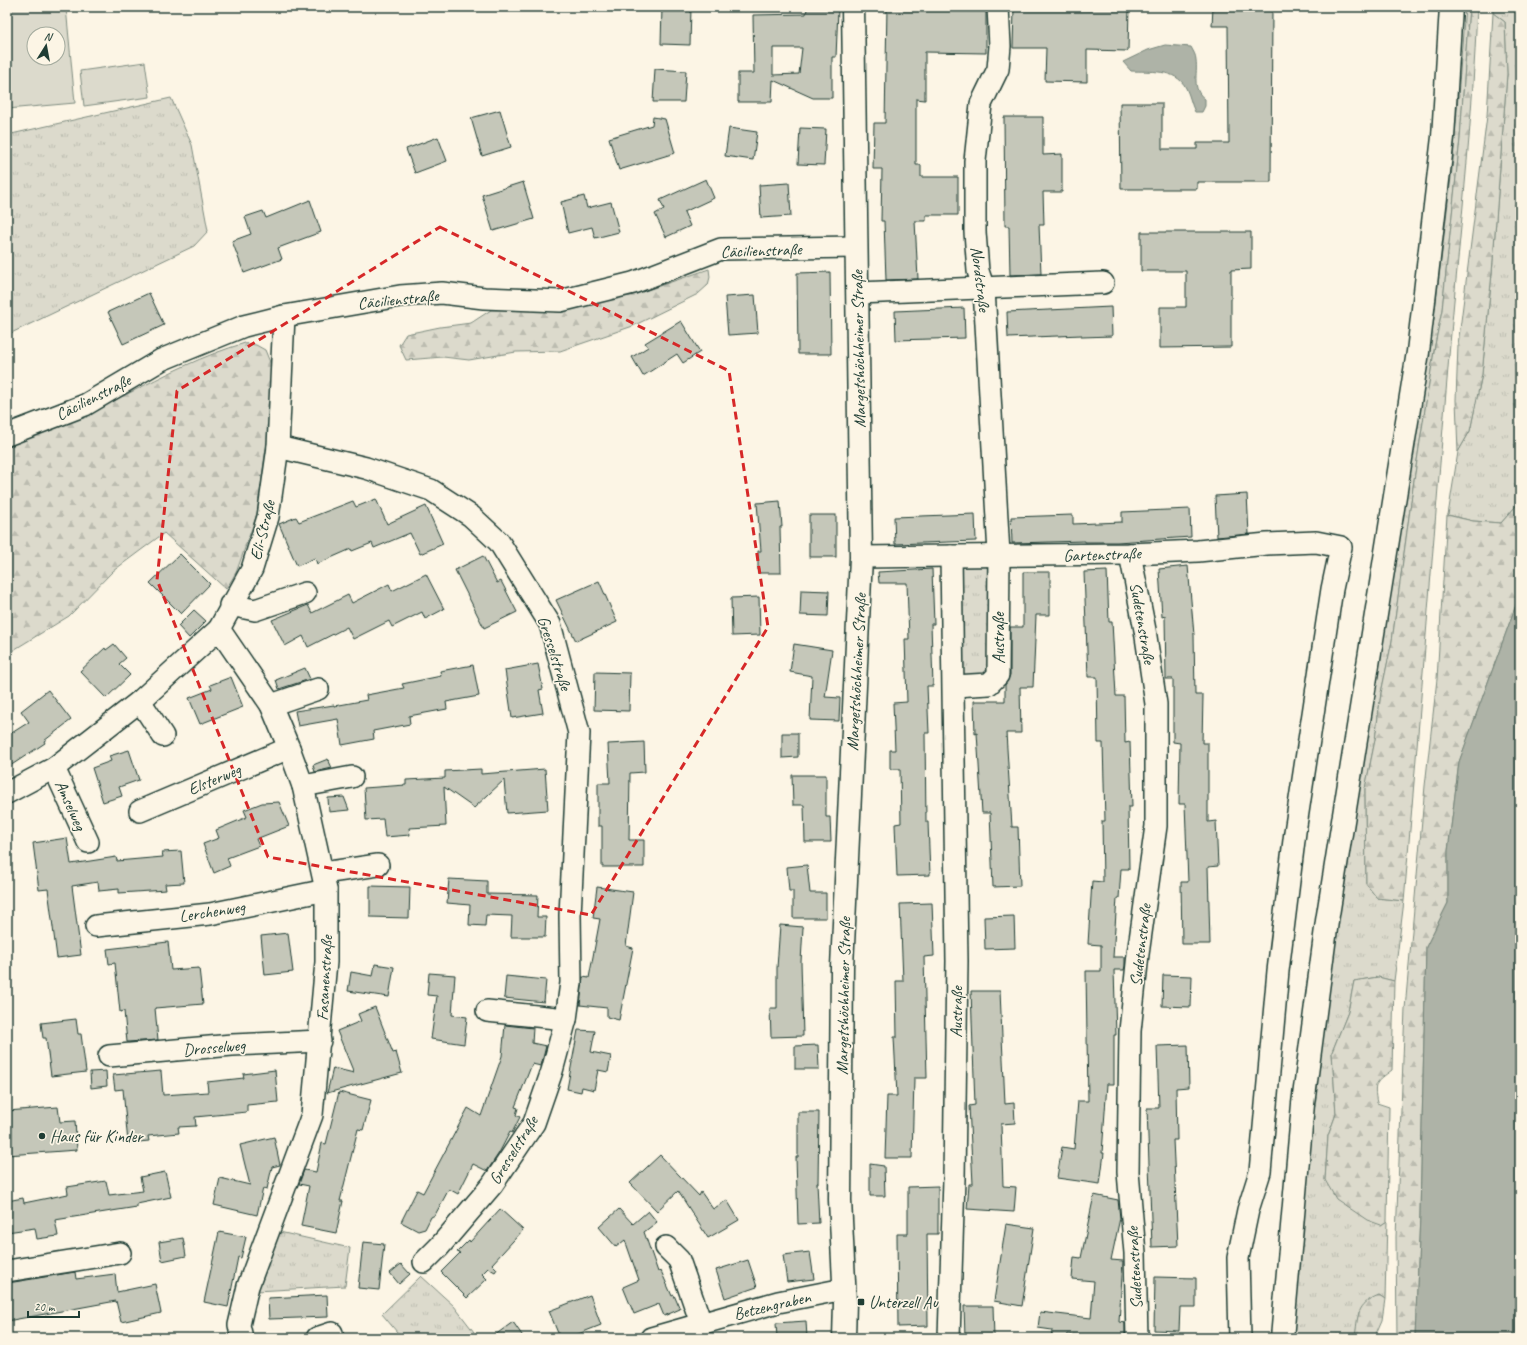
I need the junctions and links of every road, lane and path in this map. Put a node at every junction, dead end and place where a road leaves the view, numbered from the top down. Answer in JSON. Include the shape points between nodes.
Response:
{"nodes":[{"id":1,"x":853,"y":7,"type":"edge"},
{"id":2,"x":998,"y":7,"type":"edge"},
{"id":3,"x":1451,"y":7,"type":"edge"},
{"id":4,"x":856,"y":246,"type":"junction"},
{"id":5,"x":1103,"y":283,"type":"dead end"},
{"id":6,"x":984,"y":289,"type":"junction"},
{"id":7,"x":858,"y":293,"type":"junction"},
{"id":8,"x":284,"y":316,"type":"junction"},
{"id":9,"x":7,"y":435,"type":"edge"},
{"id":10,"x":278,"y":447,"type":"junction"},
{"id":11,"x":999,"y":554,"type":"junction"},
{"id":12,"x":1130,"y":554,"type":"junction"},
{"id":13,"x":951,"y":556,"type":"junction"},
{"id":14,"x":861,"y":557,"type":"junction"},
{"id":15,"x":305,"y":593,"type":"dead end"},
{"id":16,"x":230,"y":605,"type":"junction"},
{"id":17,"x":219,"y":629,"type":"junction"},
{"id":18,"x":954,"y":686,"type":"junction"},
{"id":19,"x":318,"y":689,"type":"dead end"},
{"id":20,"x":140,"y":701,"type":"junction"},
{"id":21,"x":271,"y":705,"type":"junction"},
{"id":22,"x":163,"y":736,"type":"dead end"},
{"id":23,"x":289,"y":748,"type":"junction"},
{"id":24,"x":54,"y":768,"type":"junction"},
{"id":25,"x":352,"y":777,"type":"dead end"},
{"id":26,"x":303,"y":786,"type":"junction"},
{"id":27,"x":7,"y":793,"type":"edge"},
{"id":28,"x":140,"y":811,"type":"dead end"},
{"id":29,"x":88,"y":842,"type":"dead end"},
{"id":30,"x":378,"y":865,"type":"dead end"},
{"id":31,"x":325,"y":882,"type":"junction"},
{"id":32,"x":96,"y":926,"type":"dead end"},
{"id":33,"x":487,"y":1011,"type":"dead end"},
{"id":34,"x":566,"y":1019,"type":"junction"},
{"id":35,"x":320,"y":1041,"type":"junction"},
{"id":36,"x":109,"y":1056,"type":"dead end"},
{"id":37,"x":666,"y":1247,"type":"dead end"},
{"id":38,"x":120,"y":1253,"type":"dead end"},
{"id":39,"x":424,"y":1262,"type":"dead end"},
{"id":40,"x":7,"y":1271,"type":"edge"},
{"id":41,"x":844,"y":1289,"type":"junction"},
{"id":42,"x":701,"y":1323,"type":"junction"},
{"id":43,"x":242,"y":1338,"type":"edge"},
{"id":44,"x":651,"y":1338,"type":"edge"},
{"id":45,"x":844,"y":1338,"type":"edge"},
{"id":46,"x":848,"y":1338,"type":"edge"},
{"id":47,"x":949,"y":1338,"type":"edge"},
{"id":48,"x":1138,"y":1338,"type":"edge"},
{"id":49,"x":1240,"y":1338,"type":"edge"},
{"id":50,"x":1282,"y":1338,"type":"edge"}],
"edges":[{"from":1,"to":4,"type":"street","name":"Margetshöchheimer Straße"},
{"from":2,"to":6,"type":"street","name":"Nordstraße","via":[[998,69],[981,104],[975,161],[975,232],[978,271]]},
{"from":3,"to":50,"type":"street","via":[[1443,137],[1418,352],[1326,928],[1303,1104]]},
{"from":4,"to":7,"type":"street","name":"Margetshöchheimer Straße"},
{"from":4,"to":8,"type":"street","name":"Cäcilienstraße","via":[[721,249],[633,282],[560,301],[484,298],[442,293],[400,296]]},
{"from":5,"to":6,"type":"street"},
{"from":6,"to":7,"type":"street"},
{"from":6,"to":11,"type":"street","name":"Nordstraße"},
{"from":7,"to":14,"type":"street","name":"Margetshöchheimer Straße"},
{"from":8,"to":9,"type":"street","name":"Cäcilienstraße","via":[[244,326],[161,360],[86,405]]},
{"from":8,"to":10,"type":"street","name":"Eli-Straße"},
{"from":10,"to":16,"type":"street","name":"Eli-Straße","via":[[268,517],[252,569]]},
{"from":10,"to":34,"type":"street","name":"Gresselstraße","via":[[366,468],[431,490],[448,501],[471,516],[499,542],[550,624],[579,732],[570,915],[571,983]]},
{"from":11,"to":12,"type":"street","name":"Gartenstraße"},
{"from":11,"to":13,"type":"street","name":"Gartenstraße"},
{"from":11,"to":18,"type":"street","name":"Austraße","via":[[998,675],[990,684]]},
{"from":12,"to":48,"type":"street","name":"Sudetenstraße","via":[[1156,704],[1156,826],[1130,1031],[1128,1172],[1135,1253]]},
{"from":12,"to":49,"type":"street","name":"Gartenstraße","via":[[1316,542],[1341,547],[1331,596],[1295,832],[1278,971],[1260,1172],[1248,1210],[1238,1258]]},
{"from":13,"to":14,"type":"street","name":"Gartenstraße"},
{"from":13,"to":18,"type":"street","name":"Austraße"},
{"from":14,"to":41,"type":"street","name":"Margetshöchheimer Straße","via":[[842,967],[840,1200]]},
{"from":15,"to":16,"type":"street","via":[[255,610]]},
{"from":16,"to":17,"type":"street","name":"Eli-Straße"},
{"from":17,"to":20,"type":"street","name":"Eli-Straße"},
{"from":17,"to":21,"type":"street","name":"Fasanenstraße"},
{"from":18,"to":47,"type":"street","name":"Austraße","via":[[957,961]]},
{"from":19,"to":21,"type":"street"},
{"from":20,"to":22,"type":"street"},
{"from":20,"to":24,"type":"street","name":"Eli-Straße"},
{"from":21,"to":23,"type":"street","name":"Fasanenstraße"},
{"from":23,"to":26,"type":"street","name":"Fasanenstraße"},
{"from":23,"to":28,"type":"street","name":"Elsterweg"},
{"from":24,"to":27,"type":"street","name":"Eli-Straße"},
{"from":24,"to":29,"type":"street","name":"Amselweg"},
{"from":25,"to":26,"type":"street"},
{"from":26,"to":31,"type":"street","name":"Fasanenstraße"},
{"from":30,"to":31,"type":"street","name":"Lerchenweg"},
{"from":31,"to":32,"type":"street","name":"Lerchenweg","via":[[210,914]]},
{"from":31,"to":35,"type":"street","name":"Fasanenstraße","via":[[326,962]]},
{"from":33,"to":34,"type":"street"},
{"from":34,"to":39,"type":"street","name":"Gresselstraße","via":[[534,1123],[492,1185]]},
{"from":35,"to":36,"type":"street","name":"Drosselweg","via":[[232,1045]]},
{"from":35,"to":43,"type":"street","name":"Fasanenstraße","via":[[312,1115],[248,1286],[239,1325]]},
{"from":37,"to":42,"type":"street","via":[[679,1260]]},
{"from":38,"to":40,"type":"street"},
{"from":41,"to":42,"type":"street","name":"Betzengraben","via":[[778,1302]]},
{"from":41,"to":45,"type":"street","name":"Margetshöchheimer Straße"},
{"from":42,"to":44,"type":"street","name":"Betzengraben"},
{"from":45,"to":46,"type":"street"}]}
